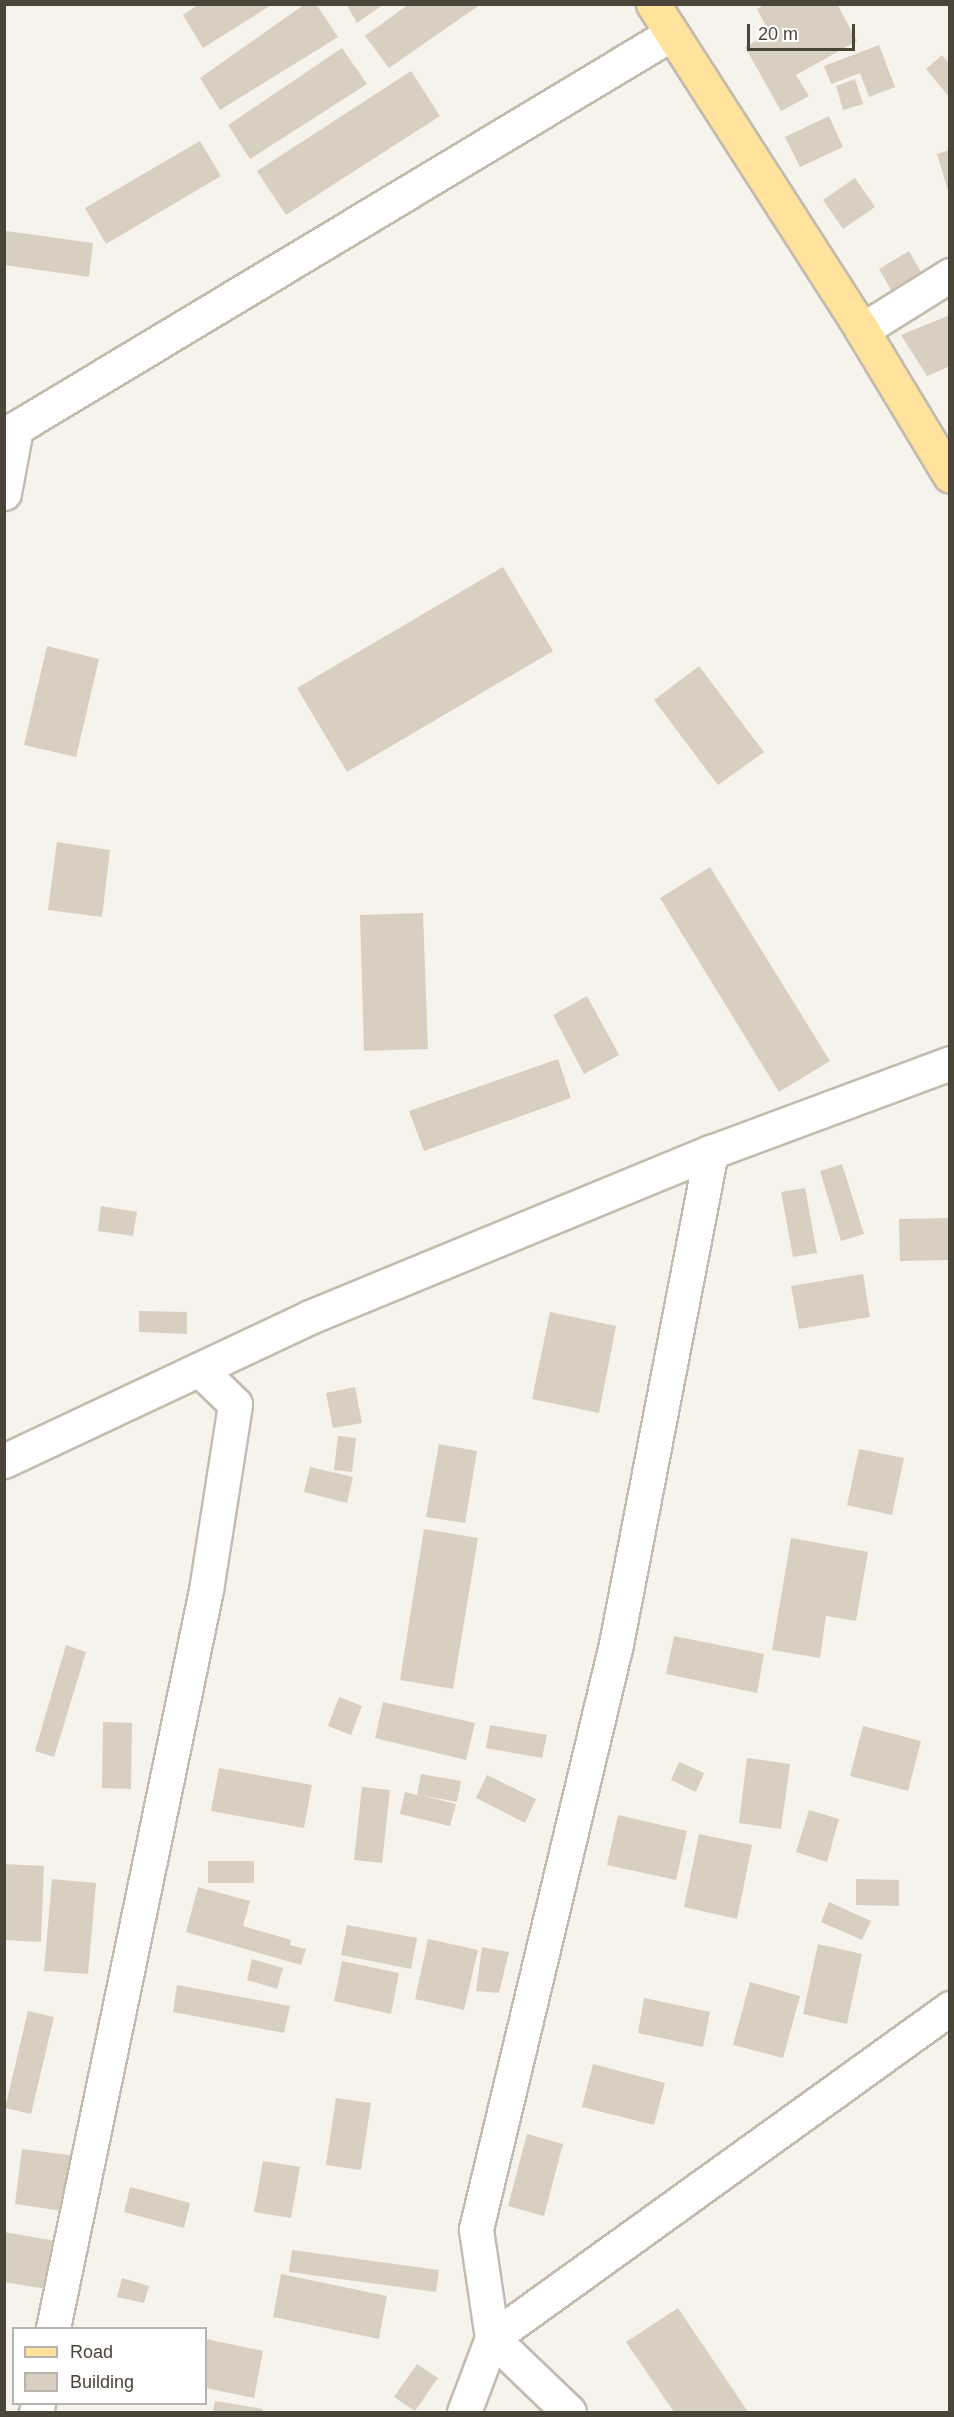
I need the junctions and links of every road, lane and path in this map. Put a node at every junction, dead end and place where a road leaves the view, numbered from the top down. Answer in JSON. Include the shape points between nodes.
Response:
{"nodes":[{"id":1,"x":653,"y":4,"type":"edge"},
{"id":2,"x":670,"y":34,"type":"junction"},
{"id":3,"x":950,"y":275,"type":"edge"},
{"id":4,"x":862,"y":330,"type":"junction"},
{"id":5,"x":8,"y":422,"type":"edge"},
{"id":6,"x":950,"y":476,"type":"edge"},
{"id":7,"x":4,"y":493,"type":"edge"},
{"id":8,"x":950,"y":1063,"type":"edge"},
{"id":9,"x":711,"y":1152,"type":"junction"},
{"id":10,"x":199,"y":1369,"type":"junction"},
{"id":11,"x":4,"y":1461,"type":"edge"},
{"id":12,"x":950,"y":2008,"type":"edge"},
{"id":13,"x":53,"y":2327,"type":"edge"},
{"id":14,"x":492,"y":2338,"type":"junction"},
{"id":15,"x":464,"y":2412,"type":"edge"},
{"id":16,"x":569,"y":2412,"type":"edge"}],
"edges":[{"from":1,"to":2,"type":"main road"},
{"from":2,"to":4,"type":"main road"},
{"from":2,"to":5,"type":"street"},
{"from":3,"to":4,"type":"street"},
{"from":4,"to":6,"type":"main road"},
{"from":5,"to":7,"type":"street"},
{"from":8,"to":9,"type":"street"},
{"from":9,"to":10,"type":"street","via":[[310,1317]]},
{"from":9,"to":14,"type":"street","via":[[616,1644],[476,2229]]},
{"from":10,"to":11,"type":"street"},
{"from":10,"to":13,"type":"street","via":[[235,1404],[206,1590]]},
{"from":12,"to":14,"type":"street"},
{"from":14,"to":15,"type":"street"},
{"from":14,"to":16,"type":"street"}]}
